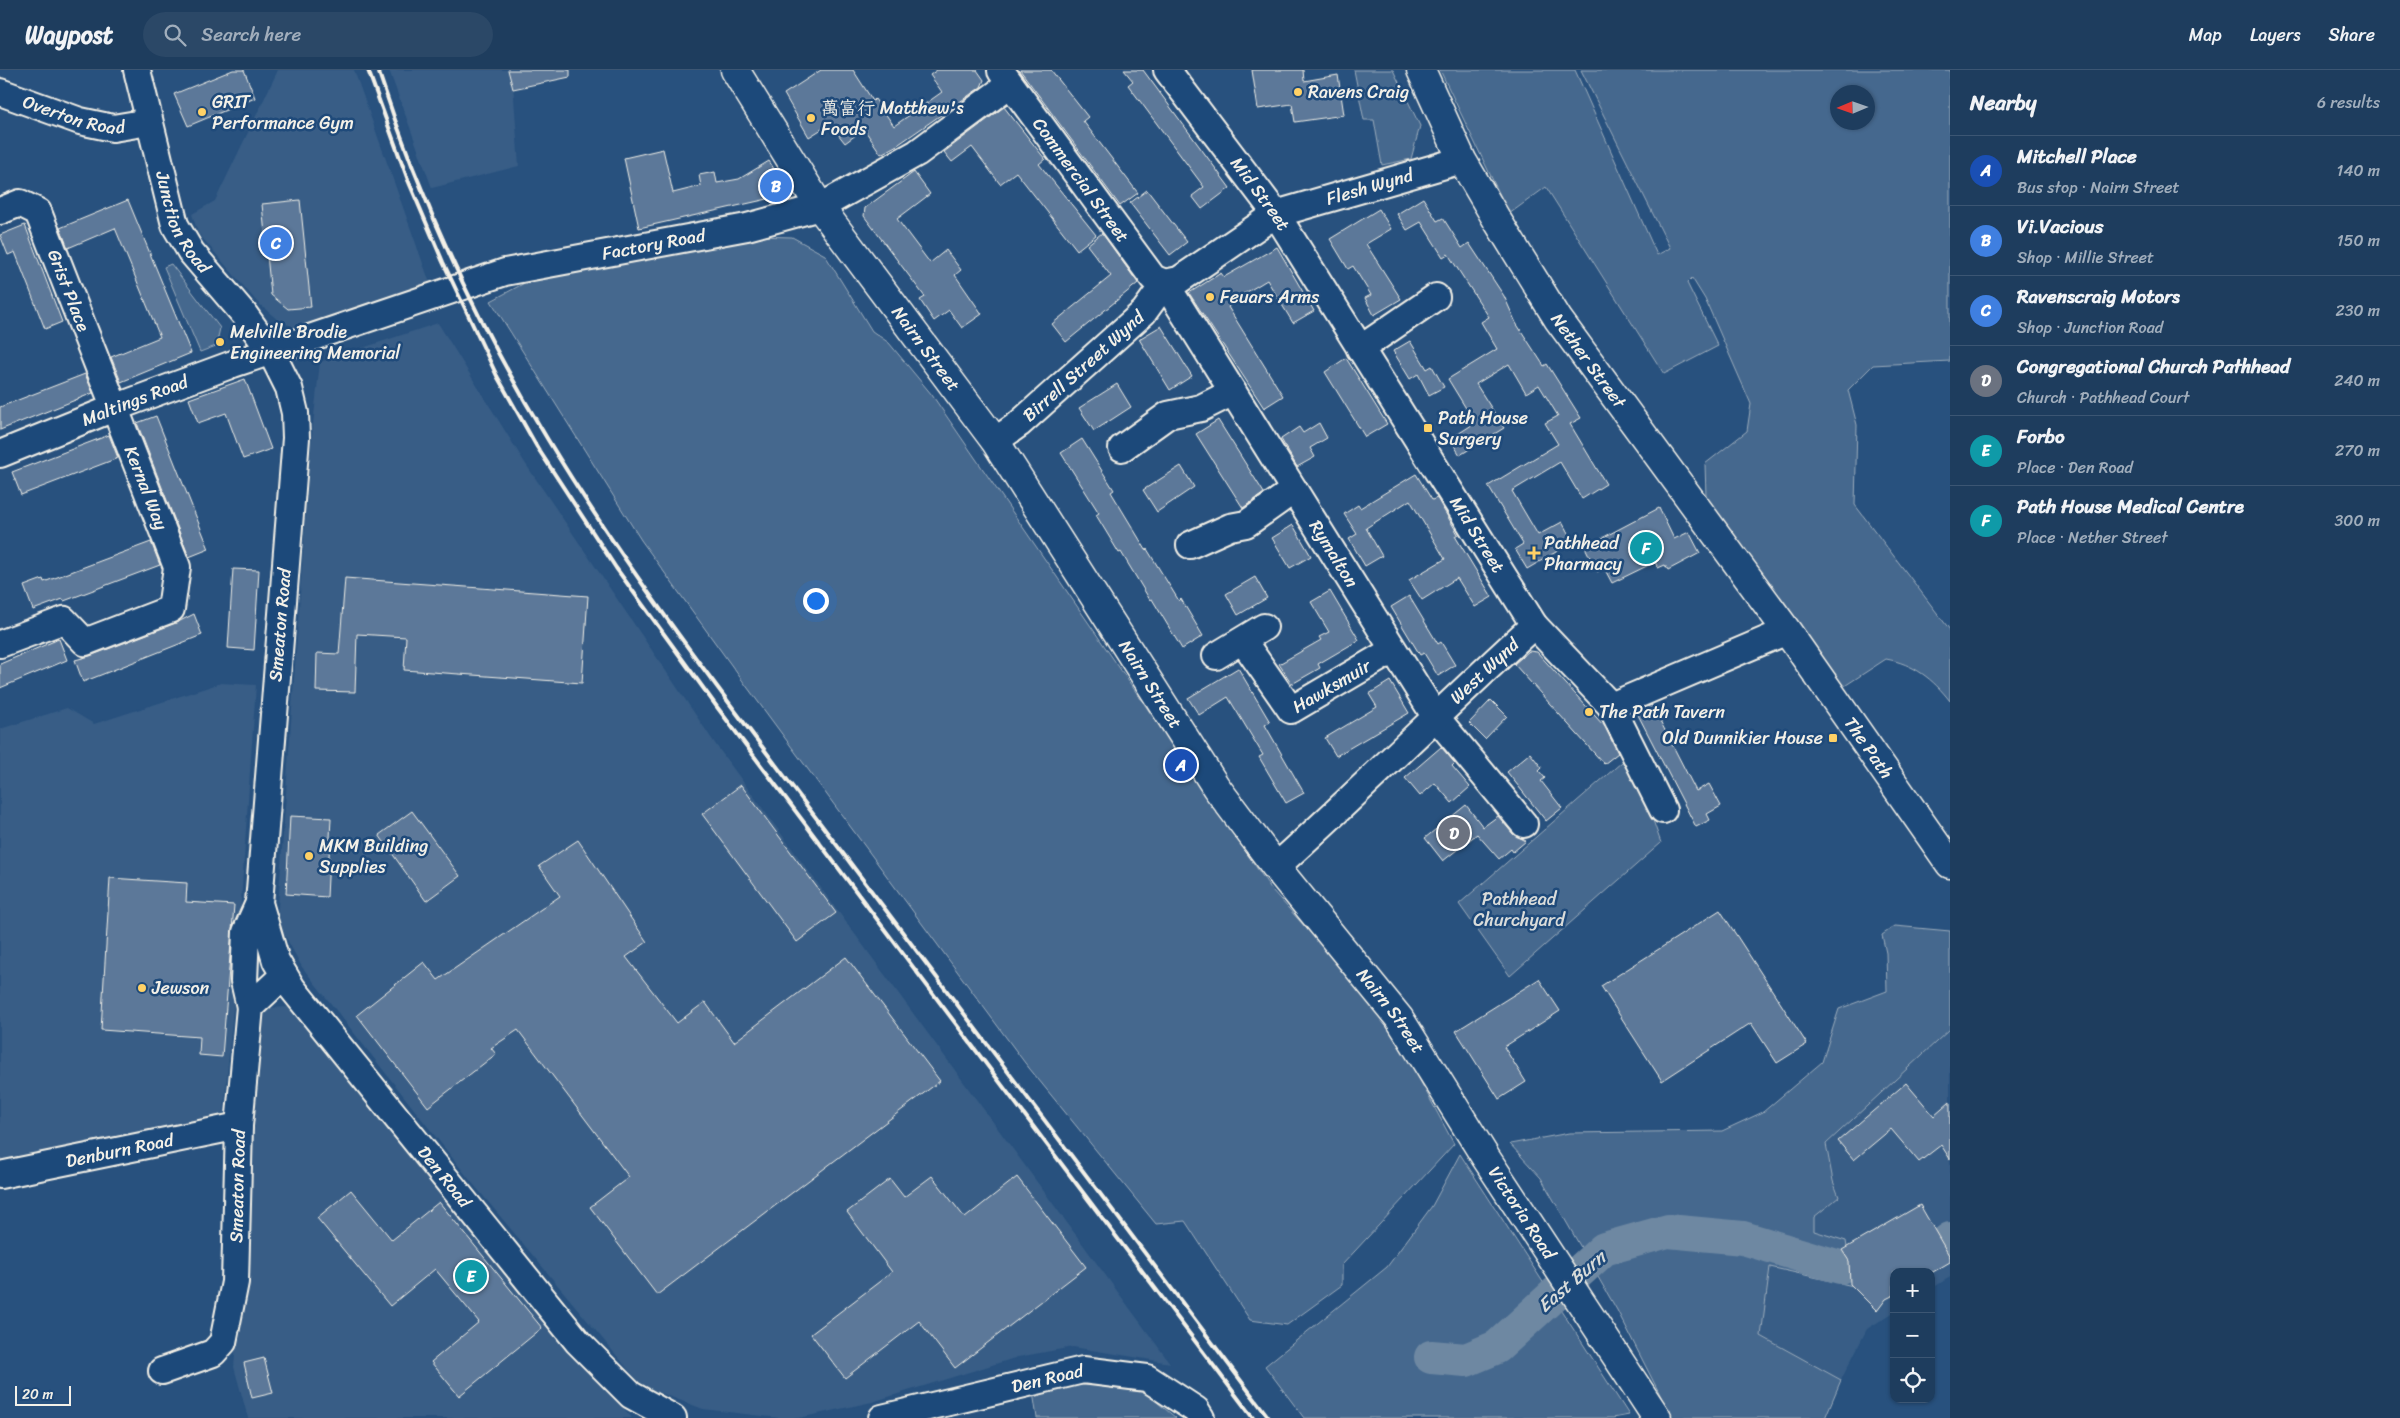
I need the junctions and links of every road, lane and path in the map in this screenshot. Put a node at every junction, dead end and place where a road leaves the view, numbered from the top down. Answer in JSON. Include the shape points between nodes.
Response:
{"nodes":[{"id":1,"x":137,"y":70,"type":"edge"},
{"id":2,"x":735,"y":70,"type":"edge"},
{"id":3,"x":1167,"y":70,"type":"edge"},
{"id":4,"x":1421,"y":70,"type":"edge"},
{"id":5,"x":1005,"y":77,"type":"edge"},
{"id":6,"x":0,"y":92,"type":"edge"},
{"id":7,"x":149,"y":122,"type":"junction"},
{"id":8,"x":1462,"y":160,"type":"junction"},
{"id":9,"x":820,"y":207,"type":"junction"},
{"id":10,"x":0,"y":211,"type":"edge"},
{"id":11,"x":1276,"y":214,"type":"junction"},
{"id":12,"x":1166,"y":283,"type":"junction"},
{"id":13,"x":1436,"y":296,"type":"dead end"},
{"id":14,"x":1360,"y":350,"type":"junction"},
{"id":15,"x":271,"y":352,"type":"junction"},
{"id":16,"x":1233,"y":392,"type":"junction"},
{"id":17,"x":114,"y":408,"type":"junction"},
{"id":18,"x":995,"y":441,"type":"junction"},
{"id":19,"x":1122,"y":448,"type":"dead end"},
{"id":20,"x":0,"y":454,"type":"edge"},
{"id":21,"x":1294,"y":490,"type":"junction"},
{"id":22,"x":1190,"y":545,"type":"dead end"},
{"id":23,"x":1534,"y":624,"type":"junction"},
{"id":24,"x":1786,"y":631,"type":"junction"},
{"id":25,"x":0,"y":644,"type":"edge"},
{"id":26,"x":1393,"y":650,"type":"junction"},
{"id":27,"x":1216,"y":656,"type":"dead end"},
{"id":28,"x":1611,"y":706,"type":"junction"},
{"id":29,"x":1435,"y":716,"type":"junction"},
{"id":30,"x":1663,"y":810,"type":"dead end"},
{"id":31,"x":1524,"y":824,"type":"dead end"},
{"id":32,"x":1950,"y":864,"type":"edge"},
{"id":33,"x":1276,"y":867,"type":"junction"},
{"id":34,"x":259,"y":903,"type":"junction"},
{"id":35,"x":284,"y":976,"type":"junction"},
{"id":36,"x":250,"y":1006,"type":"junction"},
{"id":37,"x":239,"y":1126,"type":"junction"},
{"id":38,"x":1486,"y":1158,"type":"joint"},
{"id":39,"x":0,"y":1175,"type":"edge"},
{"id":40,"x":162,"y":1371,"type":"dead end"},
{"id":41,"x":673,"y":1418,"type":"edge"},
{"id":42,"x":882,"y":1418,"type":"edge"},
{"id":43,"x":1202,"y":1418,"type":"edge"},
{"id":44,"x":1657,"y":1418,"type":"edge"}],
"edges":[{"from":1,"to":7,"type":"street","name":"Junction Road"},
{"from":2,"to":9,"type":"main road","name":"Nairn Street"},
{"from":3,"to":11,"type":"street","name":"Mid Street"},
{"from":4,"to":8,"type":"main road","name":"Nether Street"},
{"from":5,"to":9,"type":"street","name":"Factory Road","via":[[917,153]]},
{"from":5,"to":12,"type":"street","name":"Commercial Street","via":[[1154,278]]},
{"from":6,"to":7,"type":"street","name":"Overton Road","via":[[80,121],[113,128]]},
{"from":7,"to":15,"type":"street","name":"Junction Road","via":[[175,225],[190,252],[244,314]]},
{"from":8,"to":11,"type":"street","name":"Flesh Wynd"},
{"from":8,"to":24,"type":"main road","name":"Nether Street","via":[[1558,319]]},
{"from":9,"to":15,"type":"street","name":"Factory Road","via":[[747,227],[505,272]]},
{"from":9,"to":18,"type":"main road","name":"Nairn Street"},
{"from":10,"to":17,"type":"street","name":"Grist Place","via":[[20,203],[38,212]]},
{"from":11,"to":12,"type":"street","name":"Flesh Wynd","via":[[1179,280]]},
{"from":11,"to":14,"type":"street","name":"Mid Street"},
{"from":12,"to":16,"type":"street","name":"Rymalton"},
{"from":12,"to":18,"type":"street","name":"Birrell Street Wynd","via":[[1144,312],[1019,424]]},
{"from":13,"to":14,"type":"street"},
{"from":14,"to":23,"type":"street","name":"Mid Street"},
{"from":15,"to":17,"type":"street","name":"Maltings Road"},
{"from":15,"to":34,"type":"street","name":"Smeaton Road","via":[[289,388],[296,438]]},
{"from":16,"to":19,"type":"street","via":[[1201,408],[1168,414]]},
{"from":16,"to":21,"type":"street","name":"Rymalton"},
{"from":17,"to":20,"type":"street","name":"Maltings Road"},
{"from":17,"to":25,"type":"street","name":"Kernal Way","via":[[177,567],[171,609],[85,642],[64,620]]},
{"from":18,"to":33,"type":"main road","name":"Nairn Street","via":[[1216,787]]},
{"from":21,"to":22,"type":"street","via":[[1246,524],[1230,527]]},
{"from":21,"to":26,"type":"street","name":"Rymalton"},
{"from":23,"to":28,"type":"street","name":"Mid Street"},
{"from":23,"to":29,"type":"street","name":"West Wynd"},
{"from":24,"to":28,"type":"street"},
{"from":24,"to":32,"type":"main road","name":"The Path"},
{"from":26,"to":27,"type":"street","name":"Hawksmuir","via":[[1291,710],[1253,634]]},
{"from":26,"to":29,"type":"street","name":"Rymalton"},
{"from":28,"to":30,"type":"street","name":"Mid Street"},
{"from":29,"to":31,"type":"street","name":"Rymalton"},
{"from":29,"to":33,"type":"street","name":"West Wynd"},
{"from":33,"to":38,"type":"main road","name":"Nairn Street","via":[[1399,1018]]},
{"from":34,"to":35,"type":"street","name":"Den Road","via":[[276,961]]},
{"from":34,"to":36,"type":"street","name":"Smeaton Road","via":[[246,932],[244,981]]},
{"from":35,"to":36,"type":"street"},
{"from":35,"to":41,"type":"street","name":"Den Road","via":[[578,1342],[631,1395]]},
{"from":36,"to":37,"type":"street","name":"Smeaton Road"},
{"from":37,"to":39,"type":"street","name":"Denburn Road"},
{"from":37,"to":40,"type":"street","name":"Smeaton Road","via":[[234,1282],[223,1342],[213,1353]]},
{"from":38,"to":44,"type":"main road","name":"Victoria Road"},
{"from":42,"to":43,"type":"street","name":"Den Road","via":[[1083,1370],[1148,1378],[1196,1410]]}]}
